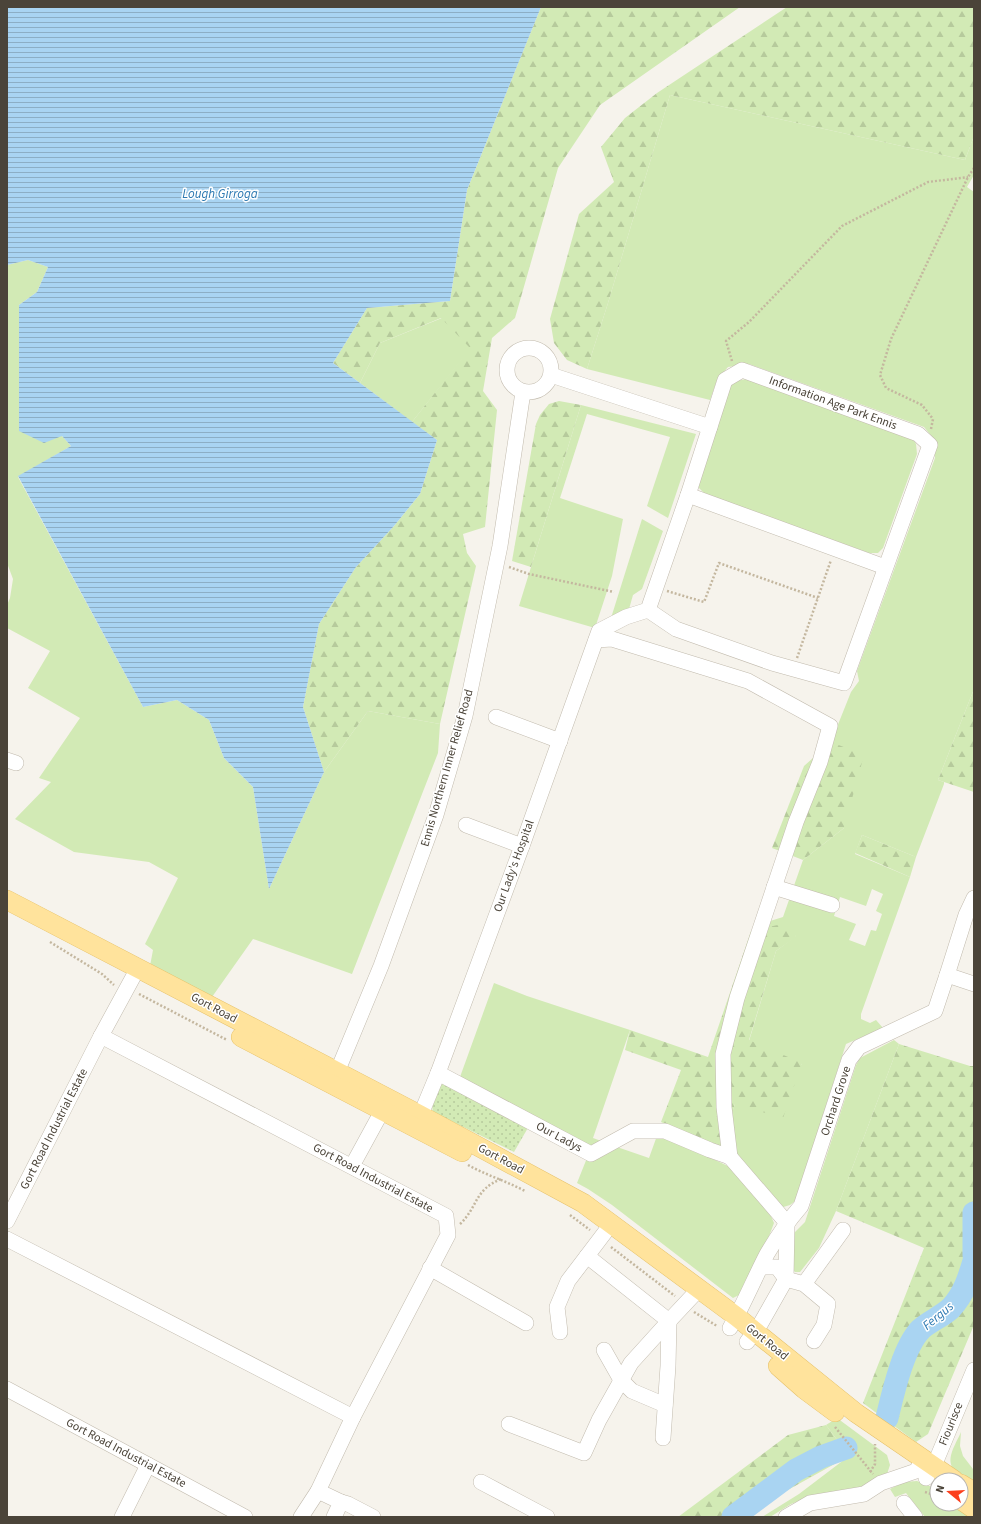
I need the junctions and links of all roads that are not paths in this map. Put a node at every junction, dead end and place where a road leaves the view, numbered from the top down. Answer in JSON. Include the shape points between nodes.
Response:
{"nodes":[{"id":1,"x":551,"y":375,"type":"junction"},
{"id":2,"x":523,"y":392,"type":"junction"},
{"id":3,"x":710,"y":428,"type":"junction"},
{"id":4,"x":688,"y":495,"type":"junction"},
{"id":5,"x":884,"y":567,"type":"junction"},
{"id":6,"x":648,"y":610,"type":"junction"},
{"id":7,"x":596,"y":640,"type":"junction"},
{"id":8,"x":496,"y":717,"type":"dead end"},
{"id":9,"x":560,"y":742,"type":"junction"},
{"id":10,"x":466,"y":825,"type":"dead end"},
{"id":11,"x":522,"y":846,"type":"junction"},
{"id":12,"x":774,"y":887,"type":"junction"},
{"id":13,"x":974,"y":898,"type":"edge"},
{"id":14,"x":7,"y":900,"type":"edge"},
{"id":15,"x":832,"y":905,"type":"dead end"},
{"id":16,"x":7,"y":914,"type":"edge"},
{"id":17,"x":948,"y":975,"type":"junction"},
{"id":18,"x":131,"y":980,"type":"junction"},
{"id":19,"x":974,"y":984,"type":"edge"},
{"id":20,"x":101,"y":1036,"type":"junction"},
{"id":21,"x":438,"y":1073,"type":"junction"},
{"id":22,"x":335,"y":1079,"type":"junction"},
{"id":23,"x":377,"y":1110,"type":"junction"},
{"id":24,"x":418,"y":1122,"type":"junction"},
{"id":25,"x":730,"y":1157,"type":"junction"},
{"id":26,"x":352,"y":1166,"type":"junction"},
{"id":27,"x":7,"y":1221,"type":"edge"},
{"id":28,"x":787,"y":1223,"type":"junction"},
{"id":29,"x":843,"y":1230,"type":"dead end"},
{"id":30,"x":606,"y":1232,"type":"junction"},
{"id":31,"x":7,"y":1239,"type":"edge"},
{"id":32,"x":587,"y":1256,"type":"junction"},
{"id":33,"x":762,"y":1267,"type":"junction"},
{"id":34,"x":430,"y":1268,"type":"junction"},
{"id":35,"x":786,"y":1279,"type":"junction"},
{"id":36,"x":804,"y":1284,"type":"junction"},
{"id":37,"x":691,"y":1297,"type":"junction"},
{"id":38,"x":669,"y":1321,"type":"junction"},
{"id":39,"x":526,"y":1323,"type":"dead end"},
{"id":40,"x":734,"y":1323,"type":"junction"},
{"id":41,"x":560,"y":1332,"type":"dead end"},
{"id":42,"x":750,"y":1337,"type":"junction"},
{"id":43,"x":814,"y":1341,"type":"dead end"},
{"id":44,"x":604,"y":1350,"type":"dead end"},
{"id":45,"x":974,"y":1370,"type":"edge"},
{"id":46,"x":621,"y":1380,"type":"junction"},
{"id":47,"x":7,"y":1389,"type":"edge"},
{"id":48,"x":665,"y":1405,"type":"junction"},
{"id":49,"x":353,"y":1417,"type":"junction"},
{"id":50,"x":509,"y":1424,"type":"dead end"},
{"id":51,"x":664,"y":1438,"type":"dead end"},
{"id":52,"x":148,"y":1465,"type":"junction"},
{"id":53,"x":927,"y":1472,"type":"edge"},
{"id":54,"x":482,"y":1482,"type":"dead end"},
{"id":55,"x":318,"y":1491,"type":"junction"},
{"id":56,"x":341,"y":1502,"type":"junction"},
{"id":57,"x":904,"y":1503,"type":"dead end"},
{"id":58,"x":525,"y":1512,"type":"edge"},
{"id":59,"x":122,"y":1517,"type":"edge"},
{"id":60,"x":245,"y":1517,"type":"edge"},
{"id":61,"x":301,"y":1517,"type":"edge"},
{"id":62,"x":334,"y":1517,"type":"edge"},
{"id":63,"x":372,"y":1517,"type":"edge"},
{"id":64,"x":547,"y":1517,"type":"edge"},
{"id":65,"x":786,"y":1517,"type":"edge"},
{"id":66,"x":915,"y":1517,"type":"edge"}],
"edges":[{"from":1,"to":2,"type":"street","via":[[538,390]]},
{"from":1,"to":2,"type":"street","via":[[549,360],[542,351],[526,347],[519,349],[510,356],[506,368],[510,383]]},
{"from":1,"to":3,"type":"street"},
{"from":2,"to":22,"type":"street","name":"Ennis Northern Inner Relief Road","via":[[497,560],[465,716],[436,815],[381,966]]},
{"from":3,"to":4,"type":"street"},
{"from":3,"to":5,"type":"street","name":"Information Age Park Ennis","via":[[725,380],[742,370],[918,434],[930,444]]},
{"from":4,"to":5,"type":"street"},
{"from":4,"to":6,"type":"street"},
{"from":5,"to":6,"type":"street","via":[[844,683],[766,661],[676,629]]},
{"from":6,"to":7,"type":"street","name":"Our Lady's Hospital","via":[[626,617],[599,631]]},
{"from":7,"to":9,"type":"street","name":"Our Lady's Hospital"},
{"from":7,"to":12,"type":"street","via":[[612,640],[748,681],[830,726],[820,762]]},
{"from":8,"to":9,"type":"street"},
{"from":9,"to":11,"type":"street","name":"Our Lady's Hospital"},
{"from":10,"to":11,"type":"street"},
{"from":11,"to":21,"type":"street","name":"Our Lady's Hospital"},
{"from":12,"to":15,"type":"street"},
{"from":12,"to":25,"type":"street","via":[[737,998],[723,1054],[724,1107]]},
{"from":13,"to":17,"type":"street","name":"Orchard Grove","via":[[966,915]]},
{"from":14,"to":18,"type":"main road","name":"Gort Road"},
{"from":16,"to":18,"type":"main road","name":"Gort Road"},
{"from":17,"to":19,"type":"street"},
{"from":17,"to":28,"type":"street","name":"Orchard Grove","via":[[935,1011],[859,1047],[849,1060],[800,1206]]},
{"from":18,"to":20,"type":"street","name":"Gort Road Industrial Estate"},
{"from":18,"to":22,"type":"main road","name":"Gort Road"},
{"from":20,"to":26,"type":"street","name":"Gort Road Industrial Estate"},
{"from":20,"to":27,"type":"street","name":"Gort Road Industrial Estate"},
{"from":21,"to":24,"type":"street","name":"Our Lady's Hospital"},
{"from":21,"to":25,"type":"street","name":"Our Ladys","via":[[591,1154],[633,1131],[666,1131]]},
{"from":22,"to":23,"type":"main road","name":"Gort Road"},
{"from":23,"to":24,"type":"main road","name":"Gort Road"},
{"from":23,"to":24,"type":"main road","name":"Gort Road","via":[[398,1120]]},
{"from":23,"to":26,"type":"street"},
{"from":24,"to":30,"type":"main road","name":"Gort Road","via":[[503,1177],[567,1208]]},
{"from":24,"to":30,"type":"main road","name":"Gort Road","via":[[583,1203]]},
{"from":25,"to":28,"type":"street"},
{"from":26,"to":34,"type":"street","name":"Gort Road Industrial Estate","via":[[446,1216],[448,1235]]},
{"from":28,"to":33,"type":"street","name":"Orchard Grove"},
{"from":28,"to":35,"type":"street"},
{"from":29,"to":36,"type":"street"},
{"from":30,"to":32,"type":"street"},
{"from":30,"to":37,"type":"main road","name":"Gort Road"},
{"from":31,"to":49,"type":"street"},
{"from":32,"to":38,"type":"street"},
{"from":32,"to":41,"type":"street","via":[[568,1281],[557,1307]]},
{"from":33,"to":35,"type":"street","via":[[777,1267]]},
{"from":33,"to":40,"type":"street","name":"Orchard Grove"},
{"from":34,"to":39,"type":"street"},
{"from":34,"to":49,"type":"street"},
{"from":35,"to":36,"type":"street"},
{"from":35,"to":42,"type":"street"},
{"from":36,"to":43,"type":"street","via":[[828,1304],[824,1325]]},
{"from":37,"to":38,"type":"street"},
{"from":37,"to":40,"type":"main road","name":"Gort Road"},
{"from":38,"to":46,"type":"street","via":[[631,1363]]},
{"from":38,"to":48,"type":"street"},
{"from":40,"to":42,"type":"main road","name":"Gort Road"},
{"from":42,"to":53,"type":"main road","name":"Gort Road","via":[[856,1413]]},
{"from":42,"to":53,"type":"main road","name":"Gort Road","via":[[763,1353],[804,1389],[875,1442]]},
{"from":44,"to":46,"type":"street"},
{"from":45,"to":53,"type":"street","name":"Fiourisce"},
{"from":46,"to":48,"type":"street","via":[[632,1391]]},
{"from":46,"to":50,"type":"street","via":[[584,1453]]},
{"from":47,"to":52,"type":"street","name":"Gort Road Industrial Estate"},
{"from":48,"to":51,"type":"street"},
{"from":49,"to":55,"type":"street"},
{"from":52,"to":59,"type":"street"},
{"from":52,"to":60,"type":"street","name":"Gort Road Industrial Estate"},
{"from":53,"to":65,"type":"street","via":[[881,1483],[864,1494],[810,1503]]},
{"from":54,"to":58,"type":"street"},
{"from":55,"to":56,"type":"street"},
{"from":55,"to":61,"type":"street"},
{"from":56,"to":62,"type":"street"},
{"from":56,"to":63,"type":"street"},
{"from":57,"to":66,"type":"street"},
{"from":58,"to":64,"type":"street"}]}
